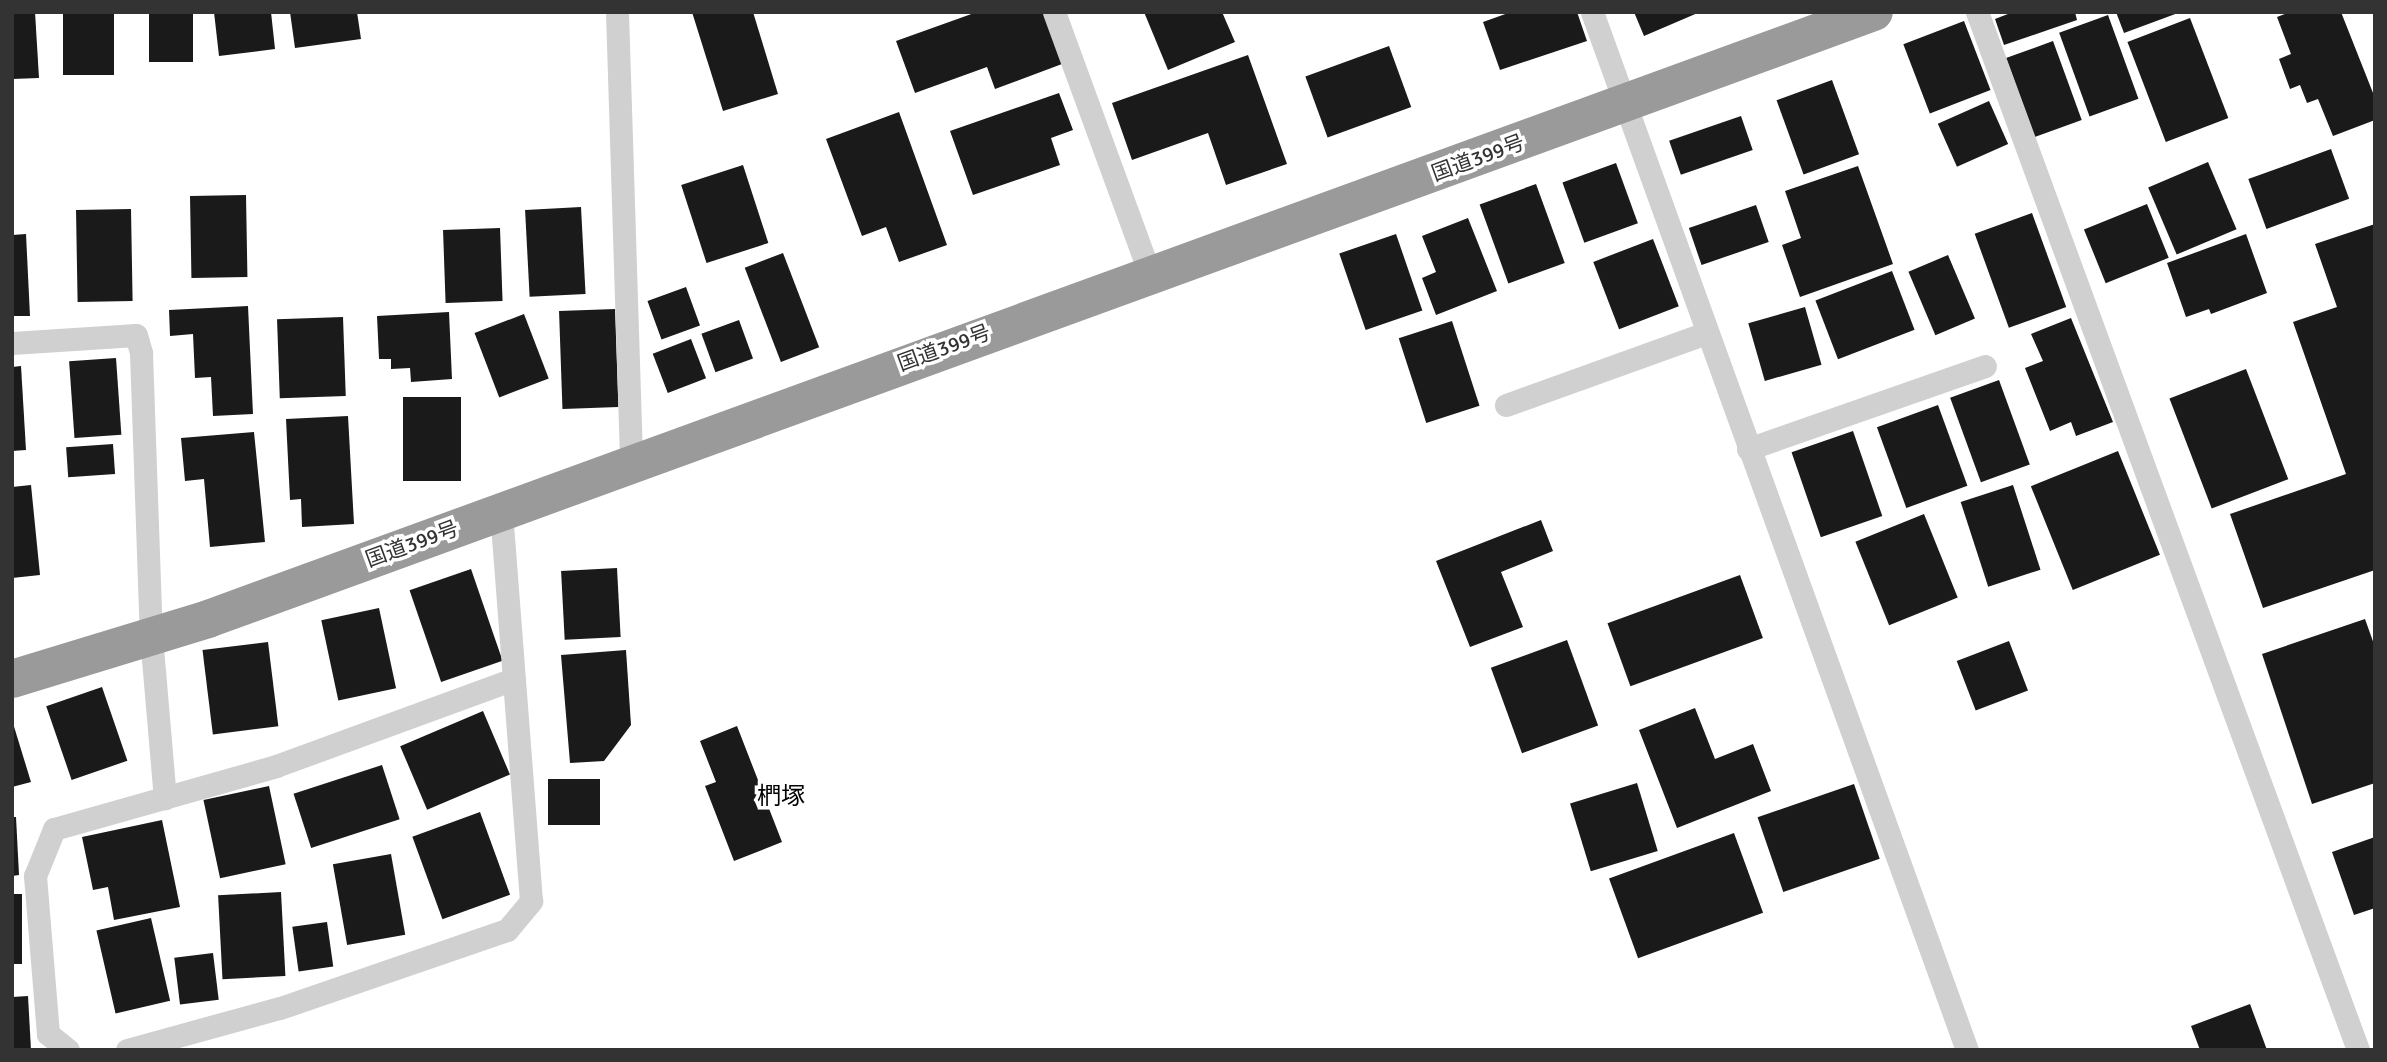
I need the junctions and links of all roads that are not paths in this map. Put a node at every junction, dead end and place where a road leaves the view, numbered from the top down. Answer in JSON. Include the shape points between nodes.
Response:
{"nodes":[{"id":1,"x":617,"y":12,"type":"edge"},
{"id":2,"x":1054,"y":12,"type":"edge"},
{"id":3,"x":1592,"y":12,"type":"edge"},
{"id":4,"x":1874,"y":12,"type":"edge"},
{"id":5,"x":1977,"y":12,"type":"edge"},
{"id":6,"x":1626,"y":105,"type":"junction"},
{"id":7,"x":1150,"y":275,"type":"junction"},
{"id":8,"x":1706,"y":333,"type":"junction"},
{"id":9,"x":12,"y":343,"type":"edge"},
{"id":10,"x":1984,"y":366,"type":"dead end"},
{"id":11,"x":1506,"y":405,"type":"dead end"},
{"id":12,"x":1748,"y":449,"type":"junction"},
{"id":13,"x":631,"y":465,"type":"junction"},
{"id":14,"x":501,"y":512,"type":"junction"},
{"id":15,"x":151,"y":636,"type":"junction"},
{"id":16,"x":12,"y":679,"type":"edge"},
{"id":17,"x":514,"y":679,"type":"junction"},
{"id":18,"x":165,"y":798,"type":"junction"},
{"id":19,"x":68,"y":1050,"type":"edge"},
{"id":20,"x":127,"y":1050,"type":"edge"},
{"id":21,"x":1967,"y":1050,"type":"edge"},
{"id":22,"x":2358,"y":1050,"type":"edge"}],
"edges":[{"from":1,"to":13,"type":"lane"},
{"from":2,"to":7,"type":"lane"},
{"from":3,"to":6,"type":"lane"},
{"from":4,"to":6,"type":"highway","name":"国道399号"},
{"from":5,"to":22,"type":"lane"},
{"from":6,"to":7,"type":"highway","name":"国道399号"},
{"from":6,"to":8,"type":"lane"},
{"from":7,"to":13,"type":"highway","name":"国道399号"},
{"from":8,"to":11,"type":"lane"},
{"from":8,"to":12,"type":"lane"},
{"from":9,"to":15,"type":"lane","via":[[135,335],[141,353]]},
{"from":10,"to":12,"type":"lane"},
{"from":12,"to":21,"type":"lane"},
{"from":13,"to":14,"type":"highway","name":"国道399号"},
{"from":14,"to":15,"type":"highway","name":"国道399号"},
{"from":14,"to":17,"type":"lane"},
{"from":15,"to":16,"type":"highway","name":"国道399号"},
{"from":15,"to":18,"type":"lane"},
{"from":17,"to":18,"type":"lane","via":[[276,766]]},
{"from":17,"to":20,"type":"lane","via":[[531,901],[507,930],[280,1008]]},
{"from":18,"to":19,"type":"lane","via":[[54,829],[35,876],[48,1034]]}]}
